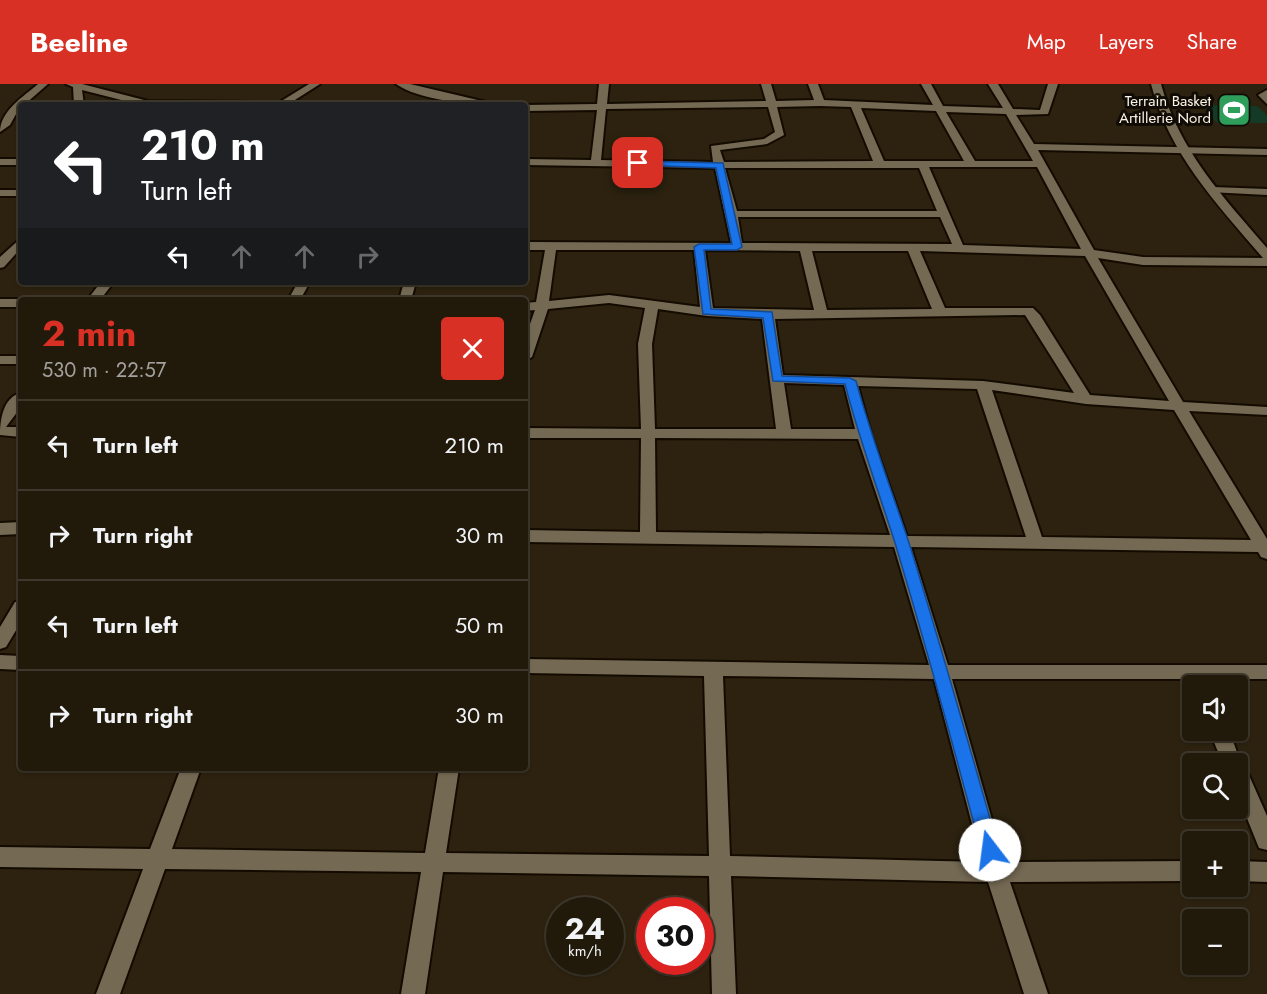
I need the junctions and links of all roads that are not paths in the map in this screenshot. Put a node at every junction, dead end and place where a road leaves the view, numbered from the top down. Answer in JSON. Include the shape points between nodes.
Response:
{"nodes":[{"id":1,"x":43,"y":84,"type":"edge"},
{"id":2,"x":107,"y":84,"type":"edge"},
{"id":3,"x":401,"y":84,"type":"edge"},
{"id":4,"x":457,"y":84,"type":"edge"},
{"id":5,"x":604,"y":84,"type":"edge"},
{"id":6,"x":766,"y":84,"type":"edge"},
{"id":7,"x":813,"y":84,"type":"edge"},
{"id":8,"x":926,"y":84,"type":"edge"},
{"id":9,"x":993,"y":84,"type":"edge"},
{"id":10,"x":1053,"y":84,"type":"edge"},
{"id":11,"x":1156,"y":84,"type":"edge"},
{"id":12,"x":74,"y":85,"type":"edge"},
{"id":13,"x":308,"y":85,"type":"edge"},
{"id":14,"x":95,"y":91,"type":"junction"},
{"id":15,"x":1267,"y":93,"type":"edge"},
{"id":16,"x":450,"y":98,"type":"junction"},
{"id":17,"x":1267,"y":101,"type":"edge"},
{"id":18,"x":22,"y":102,"type":"edge"},
{"id":19,"x":78,"y":102,"type":"edge"},
{"id":20,"x":142,"y":102,"type":"edge"},
{"id":21,"x":283,"y":102,"type":"edge"},
{"id":22,"x":475,"y":102,"type":"edge"},
{"id":23,"x":770,"y":103,"type":"junction"},
{"id":24,"x":820,"y":104,"type":"junction"},
{"id":25,"x":855,"y":105,"type":"junction"},
{"id":26,"x":18,"y":106,"type":"edge"},
{"id":27,"x":601,"y":106,"type":"junction"},
{"id":28,"x":939,"y":107,"type":"junction"},
{"id":29,"x":528,"y":108,"type":"edge"},
{"id":30,"x":0,"y":110,"type":"edge"},
{"id":31,"x":13,"y":110,"type":"junction"},
{"id":32,"x":1008,"y":113,"type":"junction"},
{"id":33,"x":0,"y":129,"type":"edge"},
{"id":34,"x":1031,"y":147,"type":"junction"},
{"id":35,"x":1184,"y":150,"type":"junction"},
{"id":36,"x":1267,"y":152,"type":"edge"},
{"id":37,"x":0,"y":162,"type":"edge"},
{"id":38,"x":18,"y":162,"type":"edge"},
{"id":39,"x":528,"y":162,"type":"edge"},
{"id":40,"x":596,"y":162,"type":"junction"},
{"id":41,"x":879,"y":164,"type":"junction"},
{"id":42,"x":922,"y":164,"type":"junction"},
{"id":43,"x":971,"y":164,"type":"junction"},
{"id":44,"x":1040,"y":164,"type":"junction"},
{"id":45,"x":720,"y":165,"type":"junction"},
{"id":46,"x":1213,"y":190,"type":"junction"},
{"id":47,"x":1267,"y":192,"type":"edge"},
{"id":48,"x":0,"y":193,"type":"edge"},
{"id":49,"x":18,"y":193,"type":"edge"},
{"id":50,"x":732,"y":214,"type":"junction"},
{"id":51,"x":944,"y":214,"type":"junction"},
{"id":52,"x":18,"y":244,"type":"edge"},
{"id":53,"x":528,"y":246,"type":"edge"},
{"id":54,"x":551,"y":247,"type":"junction"},
{"id":55,"x":699,"y":247,"type":"junction"},
{"id":56,"x":737,"y":247,"type":"junction"},
{"id":57,"x":805,"y":247,"type":"junction"},
{"id":58,"x":913,"y":248,"type":"junction"},
{"id":59,"x":959,"y":248,"type":"junction"},
{"id":60,"x":1089,"y":253,"type":"junction"},
{"id":61,"x":1267,"y":255,"type":"edge"},
{"id":62,"x":2,"y":259,"type":"edge"},
{"id":63,"x":1267,"y":262,"type":"edge"},
{"id":64,"x":106,"y":285,"type":"edge"},
{"id":65,"x":96,"y":297,"type":"edge"},
{"id":66,"x":0,"y":303,"type":"edge"},
{"id":67,"x":18,"y":303,"type":"edge"},
{"id":68,"x":652,"y":306,"type":"junction"},
{"id":69,"x":528,"y":307,"type":"edge"},
{"id":70,"x":542,"y":307,"type":"junction"},
{"id":71,"x":706,"y":312,"type":"junction"},
{"id":72,"x":941,"y":314,"type":"junction"},
{"id":73,"x":768,"y":315,"type":"junction"},
{"id":74,"x":822,"y":316,"type":"junction"},
{"id":75,"x":528,"y":348,"type":"edge"},
{"id":76,"x":0,"y":360,"type":"edge"},
{"id":77,"x":18,"y":360,"type":"edge"},
{"id":78,"x":777,"y":379,"type":"junction"},
{"id":79,"x":850,"y":381,"type":"junction"},
{"id":80,"x":983,"y":385,"type":"junction"},
{"id":81,"x":1086,"y":400,"type":"junction"},
{"id":82,"x":18,"y":401,"type":"edge"},
{"id":83,"x":1178,"y":406,"type":"junction"},
{"id":84,"x":1267,"y":411,"type":"edge"},
{"id":85,"x":0,"y":425,"type":"edge"},
{"id":86,"x":0,"y":431,"type":"edge"},
{"id":87,"x":18,"y":432,"type":"edge"},
{"id":88,"x":528,"y":433,"type":"edge"},
{"id":89,"x":648,"y":433,"type":"junction"},
{"id":90,"x":784,"y":434,"type":"junction"},
{"id":91,"x":864,"y":434,"type":"junction"},
{"id":92,"x":18,"y":528,"type":"edge"},
{"id":93,"x":0,"y":529,"type":"edge"},
{"id":94,"x":528,"y":536,"type":"edge"},
{"id":95,"x":648,"y":539,"type":"junction"},
{"id":96,"x":901,"y":542,"type":"junction"},
{"id":97,"x":1036,"y":543,"type":"junction"},
{"id":98,"x":1265,"y":550,"type":"edge"},
{"id":99,"x":18,"y":612,"type":"edge"},
{"id":100,"x":0,"y":642,"type":"edge"},
{"id":101,"x":0,"y":662,"type":"edge"},
{"id":102,"x":18,"y":663,"type":"edge"},
{"id":103,"x":528,"y":666,"type":"edge"},
{"id":104,"x":713,"y":668,"type":"junction"},
{"id":105,"x":942,"y":672,"type":"junction"},
{"id":106,"x":1267,"y":672,"type":"edge"},
{"id":107,"x":1237,"y":675,"type":"edge"},
{"id":108,"x":1182,"y":679,"type":"edge"},
{"id":109,"x":190,"y":771,"type":"edge"},
{"id":110,"x":449,"y":771,"type":"edge"},
{"id":111,"x":1248,"y":796,"type":"edge"},
{"id":112,"x":1267,"y":841,"type":"edge"},
{"id":113,"x":0,"y":857,"type":"edge"},
{"id":114,"x":158,"y":859,"type":"junction"},
{"id":115,"x":434,"y":863,"type":"junction"},
{"id":116,"x":720,"y":866,"type":"junction"},
{"id":117,"x":1182,"y":871,"type":"edge"},
{"id":118,"x":1248,"y":871,"type":"edge"},
{"id":119,"x":996,"y":872,"type":"junction"},
{"id":120,"x":1267,"y":872,"type":"edge"},
{"id":121,"x":108,"y":994,"type":"edge"},
{"id":122,"x":413,"y":994,"type":"edge"},
{"id":123,"x":724,"y":994,"type":"edge"},
{"id":124,"x":1036,"y":994,"type":"edge"}],
"edges":[{"from":1,"to":18,"type":"street"},
{"from":2,"to":14,"type":"street"},
{"from":3,"to":16,"type":"street"},
{"from":4,"to":16,"type":"street"},
{"from":5,"to":27,"type":"street"},
{"from":6,"to":23,"type":"street"},
{"from":7,"to":24,"type":"street"},
{"from":8,"to":28,"type":"street"},
{"from":9,"to":32,"type":"street"},
{"from":10,"to":32,"type":"street","via":[[1045,112]]},
{"from":11,"to":35,"type":"street","via":[[1168,120]]},
{"from":12,"to":14,"type":"street"},
{"from":12,"to":19,"type":"street"},
{"from":13,"to":21,"type":"street"},
{"from":14,"to":20,"type":"street"},
{"from":15,"to":17,"type":"street","via":[[1263,95]]},
{"from":16,"to":22,"type":"street"},
{"from":23,"to":24,"type":"street"},
{"from":23,"to":27,"type":"street"},
{"from":23,"to":45,"type":"street","via":[[780,133],[776,139],[726,143],[715,148]]},
{"from":24,"to":25,"type":"street"},
{"from":25,"to":28,"type":"street"},
{"from":25,"to":41,"type":"street"},
{"from":26,"to":31,"type":"street"},
{"from":27,"to":29,"type":"street"},
{"from":27,"to":40,"type":"street"},
{"from":28,"to":32,"type":"street"},
{"from":28,"to":43,"type":"street"},
{"from":30,"to":31,"type":"street"},
{"from":31,"to":33,"type":"street"},
{"from":32,"to":34,"type":"street"},
{"from":34,"to":35,"type":"street"},
{"from":34,"to":44,"type":"street"},
{"from":35,"to":36,"type":"street"},
{"from":35,"to":46,"type":"street"},
{"from":37,"to":38,"type":"street"},
{"from":39,"to":40,"type":"street"},
{"from":40,"to":45,"type":"street"},
{"from":41,"to":42,"type":"street"},
{"from":41,"to":45,"type":"street"},
{"from":42,"to":43,"type":"street"},
{"from":42,"to":51,"type":"street"},
{"from":43,"to":44,"type":"street"},
{"from":44,"to":60,"type":"street"},
{"from":45,"to":50,"type":"street"},
{"from":46,"to":47,"type":"street"},
{"from":46,"to":61,"type":"street"},
{"from":48,"to":49,"type":"street"},
{"from":50,"to":51,"type":"street"},
{"from":50,"to":56,"type":"street"},
{"from":51,"to":59,"type":"street"},
{"from":52,"to":62,"type":"street"},
{"from":53,"to":54,"type":"street"},
{"from":54,"to":55,"type":"street"},
{"from":54,"to":70,"type":"street"},
{"from":55,"to":56,"type":"street"},
{"from":55,"to":71,"type":"street"},
{"from":56,"to":57,"type":"street"},
{"from":57,"to":58,"type":"street"},
{"from":57,"to":74,"type":"street"},
{"from":58,"to":59,"type":"street"},
{"from":58,"to":72,"type":"street"},
{"from":59,"to":60,"type":"street"},
{"from":60,"to":63,"type":"street","via":[[1143,261]]},
{"from":60,"to":83,"type":"street"},
{"from":64,"to":65,"type":"street"},
{"from":66,"to":67,"type":"street"},
{"from":68,"to":70,"type":"street","via":[[609,299]]},
{"from":68,"to":71,"type":"street"},
{"from":68,"to":89,"type":"street","via":[[645,344]]},
{"from":69,"to":70,"type":"street"},
{"from":70,"to":75,"type":"street"},
{"from":71,"to":73,"type":"street"},
{"from":72,"to":74,"type":"street"},
{"from":72,"to":81,"type":"street","via":[[1030,312]]},
{"from":73,"to":74,"type":"street"},
{"from":73,"to":78,"type":"street"},
{"from":76,"to":77,"type":"street"},
{"from":78,"to":79,"type":"street"},
{"from":78,"to":90,"type":"street"},
{"from":79,"to":80,"type":"street"},
{"from":79,"to":91,"type":"street"},
{"from":80,"to":81,"type":"street","via":[[1025,388]]},
{"from":80,"to":97,"type":"street"},
{"from":81,"to":83,"type":"street"},
{"from":82,"to":85,"type":"street"},
{"from":83,"to":84,"type":"street"},
{"from":83,"to":98,"type":"street"},
{"from":86,"to":87,"type":"street"},
{"from":88,"to":89,"type":"street"},
{"from":89,"to":90,"type":"street"},
{"from":89,"to":95,"type":"street"},
{"from":90,"to":91,"type":"street"},
{"from":91,"to":96,"type":"street"},
{"from":92,"to":93,"type":"street"},
{"from":94,"to":95,"type":"street"},
{"from":95,"to":96,"type":"street"},
{"from":96,"to":97,"type":"street"},
{"from":96,"to":105,"type":"street"},
{"from":97,"to":98,"type":"street"},
{"from":99,"to":100,"type":"street"},
{"from":101,"to":102,"type":"street"},
{"from":103,"to":104,"type":"street"},
{"from":104,"to":105,"type":"street"},
{"from":104,"to":116,"type":"street"},
{"from":105,"to":108,"type":"street"},
{"from":105,"to":119,"type":"street"},
{"from":106,"to":107,"type":"street"},
{"from":109,"to":114,"type":"street"},
{"from":110,"to":115,"type":"street"},
{"from":111,"to":112,"type":"street"},
{"from":113,"to":114,"type":"street"},
{"from":114,"to":115,"type":"street"},
{"from":114,"to":121,"type":"street"},
{"from":115,"to":116,"type":"street"},
{"from":115,"to":122,"type":"street"},
{"from":116,"to":119,"type":"street"},
{"from":116,"to":123,"type":"street"},
{"from":117,"to":119,"type":"street"},
{"from":118,"to":120,"type":"street"},
{"from":119,"to":124,"type":"street"}]}
